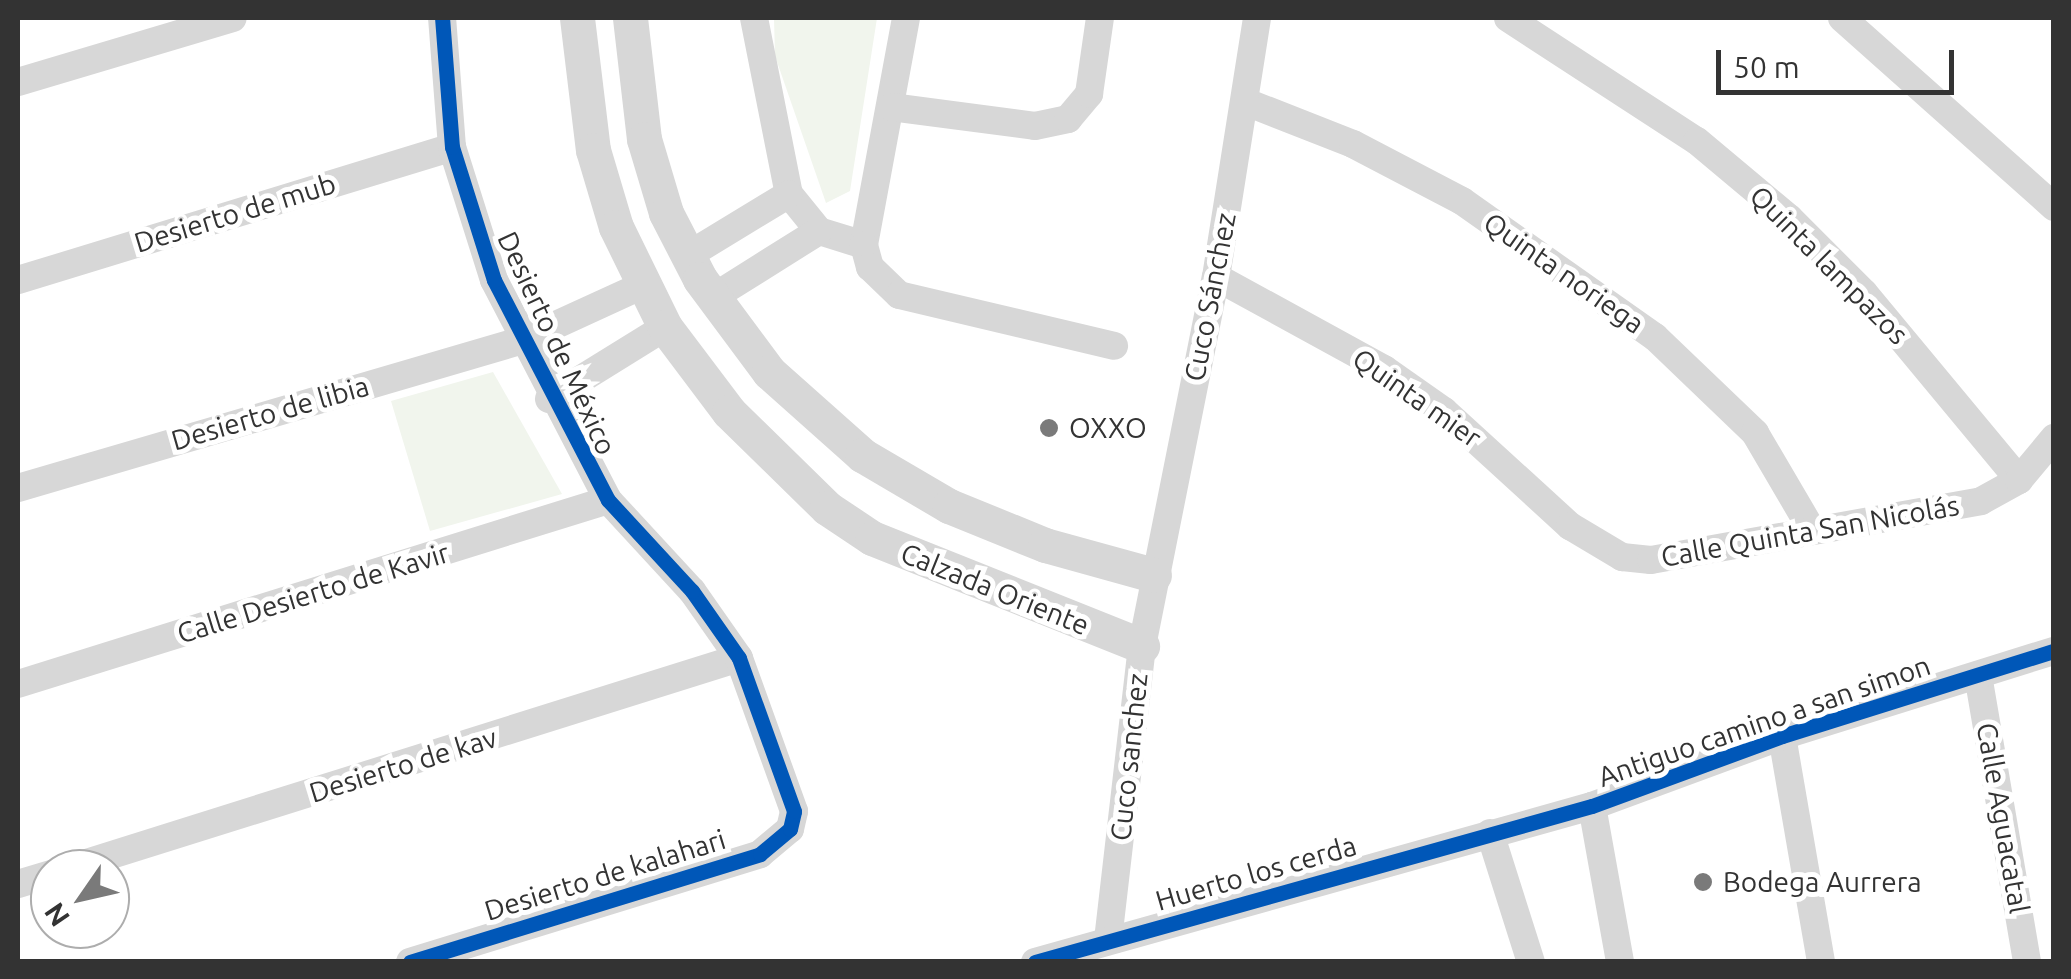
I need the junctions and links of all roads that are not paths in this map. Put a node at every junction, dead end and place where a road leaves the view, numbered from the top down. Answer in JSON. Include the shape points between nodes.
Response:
{"nodes":[{"id":1,"x":233,"y":18,"type":"edge"},
{"id":2,"x":442,"y":18,"type":"edge"},
{"id":3,"x":577,"y":18,"type":"edge"},
{"id":4,"x":630,"y":18,"type":"edge"},
{"id":5,"x":754,"y":18,"type":"edge"},
{"id":6,"x":906,"y":18,"type":"edge"},
{"id":7,"x":1100,"y":18,"type":"edge"},
{"id":8,"x":1257,"y":18,"type":"edge"},
{"id":9,"x":1508,"y":18,"type":"edge"},
{"id":10,"x":1842,"y":18,"type":"edge"},
{"id":11,"x":18,"y":82,"type":"edge"},
{"id":12,"x":1246,"y":102,"type":"junction"},
{"id":13,"x":891,"y":107,"type":"junction"},
{"id":14,"x":452,"y":146,"type":"junction"},
{"id":15,"x":789,"y":194,"type":"junction"},
{"id":16,"x":2054,"y":207,"type":"edge"},
{"id":17,"x":819,"y":231,"type":"junction"},
{"id":18,"x":864,"y":245,"type":"junction"},
{"id":19,"x":687,"y":256,"type":"junction"},
{"id":20,"x":1216,"y":278,"type":"junction"},
{"id":21,"x":18,"y":280,"type":"edge"},
{"id":22,"x":641,"y":286,"type":"junction"},
{"id":23,"x":712,"y":298,"type":"junction"},
{"id":24,"x":664,"y":328,"type":"junction"},
{"id":25,"x":523,"y":340,"type":"junction"},
{"id":26,"x":1114,"y":346,"type":"dead end"},
{"id":27,"x":550,"y":399,"type":"junction"},
{"id":28,"x":2054,"y":438,"type":"edge"},
{"id":29,"x":2019,"y":480,"type":"junction"},
{"id":30,"x":18,"y":488,"type":"edge"},
{"id":31,"x":608,"y":500,"type":"junction"},
{"id":32,"x":1812,"y":530,"type":"junction"},
{"id":33,"x":1598,"y":547,"type":"joint"},
{"id":34,"x":1154,"y":575,"type":"junction"},
{"id":35,"x":1142,"y":646,"type":"junction"},
{"id":36,"x":2054,"y":652,"type":"edge"},
{"id":37,"x":739,"y":658,"type":"junction"},
{"id":38,"x":1978,"y":675,"type":"junction"},
{"id":39,"x":18,"y":684,"type":"edge"},
{"id":40,"x":1782,"y":736,"type":"junction"},
{"id":41,"x":1592,"y":806,"type":"junction"},
{"id":42,"x":794,"y":811,"type":"joint"},
{"id":43,"x":1490,"y":833,"type":"junction"},
{"id":44,"x":130,"y":849,"type":"edge"},
{"id":45,"x":1108,"y":940,"type":"junction"},
{"id":46,"x":410,"y":962,"type":"edge"},
{"id":47,"x":1035,"y":962,"type":"edge"},
{"id":48,"x":1531,"y":962,"type":"edge"},
{"id":49,"x":1620,"y":962,"type":"edge"},
{"id":50,"x":1821,"y":962,"type":"edge"},
{"id":51,"x":2027,"y":962,"type":"edge"}],
"edges":[{"from":1,"to":11,"type":"street"},
{"from":2,"to":14,"type":"street","name":"Desierto de México"},
{"from":3,"to":22,"type":"street","name":"Calzada Oriente","via":[[593,150]]},
{"from":4,"to":19,"type":"street","via":[[644,139]]},
{"from":5,"to":15,"type":"street"},
{"from":6,"to":13,"type":"street"},
{"from":7,"to":13,"type":"street","via":[[1089,94],[1068,119],[1036,126]]},
{"from":8,"to":12,"type":"street","name":"Cuco Sánchez"},
{"from":9,"to":29,"type":"street","name":"Quinta lampazos","via":[[1697,142],[1789,218],[1889,322]]},
{"from":10,"to":16,"type":"street"},
{"from":12,"to":20,"type":"street","name":"Cuco Sánchez"},
{"from":12,"to":32,"type":"street","name":"Quinta noriega","via":[[1462,200],[1655,337],[1755,433]]},
{"from":13,"to":18,"type":"street"},
{"from":14,"to":21,"type":"street","name":"Desierto de mub"},
{"from":14,"to":25,"type":"street","name":"Desierto de México","via":[[474,226]]},
{"from":15,"to":17,"type":"street"},
{"from":15,"to":19,"type":"street"},
{"from":17,"to":18,"type":"street"},
{"from":17,"to":23,"type":"street"},
{"from":18,"to":26,"type":"street","via":[[870,267],[899,295]]},
{"from":19,"to":22,"type":"street"},
{"from":19,"to":23,"type":"street"},
{"from":20,"to":33,"type":"street","name":"Quinta mier","via":[[1444,410]]},
{"from":20,"to":34,"type":"street","name":"Cuco Sánchez"},
{"from":22,"to":24,"type":"street","name":"Calzada Oriente"},
{"from":22,"to":25,"type":"street","name":"Desierto de libia"},
{"from":23,"to":24,"type":"street"},
{"from":23,"to":34,"type":"street","via":[[815,418],[904,482],[1046,545]]},
{"from":24,"to":27,"type":"street"},
{"from":24,"to":35,"type":"street","name":"Calzada Oriente","via":[[778,464],[872,538]]},
{"from":25,"to":27,"type":"street","name":"Desierto de México"},
{"from":25,"to":30,"type":"street","name":"Desierto de libia"},
{"from":27,"to":31,"type":"street","name":"Desierto de México"},
{"from":28,"to":29,"type":"street"},
{"from":29,"to":32,"type":"street","name":"Calle Quinta San Nicolás","via":[[1954,508]]},
{"from":31,"to":37,"type":"street","name":"Desierto de México","via":[[692,591]]},
{"from":31,"to":39,"type":"street","name":"Calle Desierto de Kavir"},
{"from":32,"to":33,"type":"street","name":"Calle Quinta San Nicolás","via":[[1652,560]]},
{"from":34,"to":35,"type":"street","name":"Cuco sanchez"},
{"from":35,"to":45,"type":"street","name":"Cuco sanchez"},
{"from":36,"to":38,"type":"street","name":"Antiguo camino a san simon"},
{"from":37,"to":42,"type":"street","name":"Desierto de México"},
{"from":37,"to":44,"type":"street","name":"Desierto de kav"},
{"from":38,"to":40,"type":"street","name":"Antiguo camino a san simon"},
{"from":38,"to":51,"type":"street","name":"Calle Aguacatal"},
{"from":40,"to":41,"type":"street","name":"Antiguo camino a san simon"},
{"from":40,"to":50,"type":"street"},
{"from":41,"to":43,"type":"street","name":"Antiguo camino a san simon"},
{"from":41,"to":49,"type":"street"},
{"from":42,"to":46,"type":"street","name":"Desierto de kalahari","via":[[790,828],[760,854]]},
{"from":43,"to":45,"type":"street","name":"Huerto los cerda"},
{"from":43,"to":48,"type":"street"},
{"from":45,"to":47,"type":"street","name":"Huerto los cerda"}]}
